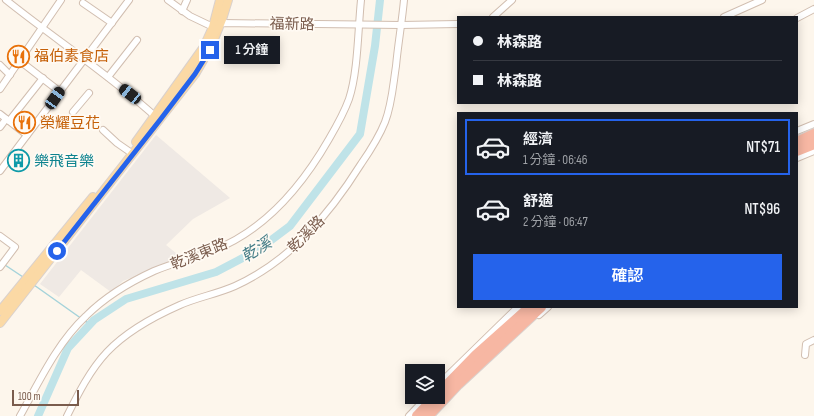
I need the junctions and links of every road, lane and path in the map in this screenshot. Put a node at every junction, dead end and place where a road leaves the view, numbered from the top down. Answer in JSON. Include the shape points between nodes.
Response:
{"nodes":[{"id":1,"x":6,"y":0,"type":"edge"},
{"id":2,"x":61,"y":0,"type":"edge"},
{"id":3,"x":129,"y":0,"type":"edge"},
{"id":4,"x":168,"y":0,"type":"edge"},
{"id":5,"x":188,"y":0,"type":"edge"},
{"id":6,"x":220,"y":0,"type":"edge"},
{"id":7,"x":228,"y":0,"type":"edge"},
{"id":8,"x":361,"y":0,"type":"edge"},
{"id":9,"x":404,"y":0,"type":"edge"},
{"id":10,"x":512,"y":0,"type":"edge"},
{"id":11,"x":762,"y":0,"type":"edge"},
{"id":12,"x":83,"y":3,"type":"dead end"},
{"id":13,"x":814,"y":9,"type":"edge"},
{"id":14,"x":182,"y":10,"type":"junction"},
{"id":15,"x":735,"y":15,"type":"edge"},
{"id":16,"x":493,"y":16,"type":"edge"},
{"id":17,"x":798,"y":17,"type":"edge"},
{"id":18,"x":112,"y":23,"type":"junction"},
{"id":19,"x":222,"y":23,"type":"junction"},
{"id":20,"x":360,"y":24,"type":"junction"},
{"id":21,"x":457,"y":24,"type":"edge"},
{"id":22,"x":399,"y":25,"type":"junction"},
{"id":23,"x":213,"y":27,"type":"junction"},
{"id":24,"x":42,"y":29,"type":"junction"},
{"id":25,"x":137,"y":40,"type":"dead end"},
{"id":26,"x":84,"y":59,"type":"junction"},
{"id":27,"x":20,"y":61,"type":"junction"},
{"id":28,"x":0,"y":65,"type":"edge"},
{"id":29,"x":10,"y":75,"type":"junction"},
{"id":30,"x":108,"y":76,"type":"junction"},
{"id":31,"x":43,"y":78,"type":"junction"},
{"id":32,"x":0,"y":89,"type":"edge"},
{"id":33,"x":59,"y":91,"type":"junction"},
{"id":34,"x":89,"y":93,"type":"dead end"},
{"id":35,"x":73,"y":112,"type":"dead end"},
{"id":36,"x":0,"y":114,"type":"edge"},
{"id":37,"x":157,"y":118,"type":"junction"},
{"id":38,"x":8,"y":120,"type":"junction"},
{"id":39,"x":814,"y":124,"type":"edge"},
{"id":40,"x":0,"y":127,"type":"edge"},
{"id":41,"x":103,"y":130,"type":"dead end"},
{"id":42,"x":798,"y":131,"type":"edge"},
{"id":43,"x":814,"y":134,"type":"edge"},
{"id":44,"x":27,"y":135,"type":"junction"},
{"id":45,"x":798,"y":142,"type":"edge"},
{"id":46,"x":814,"y":144,"type":"edge"},
{"id":47,"x":798,"y":151,"type":"edge"},
{"id":48,"x":814,"y":151,"type":"edge"},
{"id":49,"x":130,"y":152,"type":"junction"},
{"id":50,"x":798,"y":158,"type":"edge"},
{"id":51,"x":0,"y":169,"type":"edge"},
{"id":52,"x":0,"y":236,"type":"edge"},
{"id":53,"x":2,"y":265,"type":"edge"},
{"id":54,"x":31,"y":277,"type":"junction"},
{"id":55,"x":24,"y":286,"type":"junction"},
{"id":56,"x":517,"y":308,"type":"edge"},
{"id":57,"x":529,"y":308,"type":"edge"},
{"id":58,"x":540,"y":308,"type":"edge"},
{"id":59,"x":547,"y":308,"type":"edge"},
{"id":60,"x":0,"y":311,"type":"edge"},
{"id":61,"x":0,"y":322,"type":"edge"},
{"id":62,"x":814,"y":340,"type":"edge"},
{"id":63,"x":805,"y":355,"type":"dead end"},
{"id":64,"x":445,"y":378,"type":"edge"},
{"id":65,"x":445,"y":387,"type":"edge"},
{"id":66,"x":420,"y":404,"type":"edge"},
{"id":67,"x":429,"y":404,"type":"edge"},
{"id":68,"x":20,"y":416,"type":"edge"},
{"id":69,"x":67,"y":416,"type":"edge"},
{"id":70,"x":409,"y":416,"type":"edge"},
{"id":71,"x":418,"y":416,"type":"edge"},
{"id":72,"x":428,"y":416,"type":"edge"},
{"id":73,"x":435,"y":416,"type":"edge"}],
"edges":[{"from":1,"to":24,"type":"street"},
{"from":2,"to":24,"type":"street"},
{"from":3,"to":18,"type":"street"},
{"from":4,"to":14,"type":"street"},
{"from":5,"to":14,"type":"street"},
{"from":6,"to":23,"type":"main road"},
{"from":7,"to":19,"type":"main road"},
{"from":8,"to":20,"type":"street","name":"乾溪東路"},
{"from":9,"to":22,"type":"street","name":"乾溪路"},
{"from":10,"to":16,"type":"street"},
{"from":11,"to":15,"type":"street"},
{"from":12,"to":18,"type":"street"},
{"from":13,"to":17,"type":"street"},
{"from":14,"to":23,"type":"street"},
{"from":18,"to":26,"type":"street"},
{"from":19,"to":20,"type":"street","name":"福新路"},
{"from":19,"to":23,"type":"street"},
{"from":19,"to":37,"type":"main road","via":[[210,50],[195,74]]},
{"from":20,"to":22,"type":"street","name":"福新路"},
{"from":20,"to":68,"type":"street","name":"乾溪東路","via":[[349,98],[318,158],[297,187],[249,232],[215,250],[154,272],[120,289],[87,315],[59,350]]},
{"from":21,"to":22,"type":"street"},
{"from":22,"to":69,"type":"street","name":"乾溪路","via":[[392,97],[385,122],[346,189],[321,220],[279,260],[257,274],[213,295],[182,304],[125,337],[107,352],[93,371]]},
{"from":23,"to":37,"type":"main road","via":[[197,60]]},
{"from":24,"to":26,"type":"street"},
{"from":24,"to":27,"type":"street"},
{"from":25,"to":30,"type":"street"},
{"from":26,"to":30,"type":"street"},
{"from":26,"to":33,"type":"street"},
{"from":27,"to":29,"type":"street"},
{"from":27,"to":31,"type":"street"},
{"from":28,"to":29,"type":"street"},
{"from":29,"to":32,"type":"street"},
{"from":30,"to":37,"type":"street"},
{"from":31,"to":33,"type":"street"},
{"from":31,"to":38,"type":"street"},
{"from":33,"to":44,"type":"street"},
{"from":34,"to":35,"type":"street"},
{"from":36,"to":38,"type":"street"},
{"from":37,"to":49,"type":"main road"},
{"from":37,"to":54,"type":"main road"},
{"from":38,"to":40,"type":"street"},
{"from":38,"to":44,"type":"street"},
{"from":39,"to":42,"type":"street"},
{"from":41,"to":49,"type":"street"},
{"from":43,"to":45,"type":"highway"},
{"from":44,"to":51,"type":"street"},
{"from":46,"to":47,"type":"highway"},
{"from":48,"to":50,"type":"street"},
{"from":49,"to":54,"type":"main road"},
{"from":52,"to":53,"type":"street","via":[[15,247]]},
{"from":54,"to":55,"type":"main road"},
{"from":55,"to":60,"type":"main road"},
{"from":55,"to":61,"type":"main road"},
{"from":56,"to":64,"type":"street"},
{"from":57,"to":65,"type":"highway"},
{"from":58,"to":72,"type":"highway","via":[[505,338]]},
{"from":59,"to":73,"type":"street","via":[[465,382]]},
{"from":62,"to":63,"type":"street","via":[[806,344]]},
{"from":66,"to":70,"type":"street"},
{"from":67,"to":71,"type":"highway"}]}
